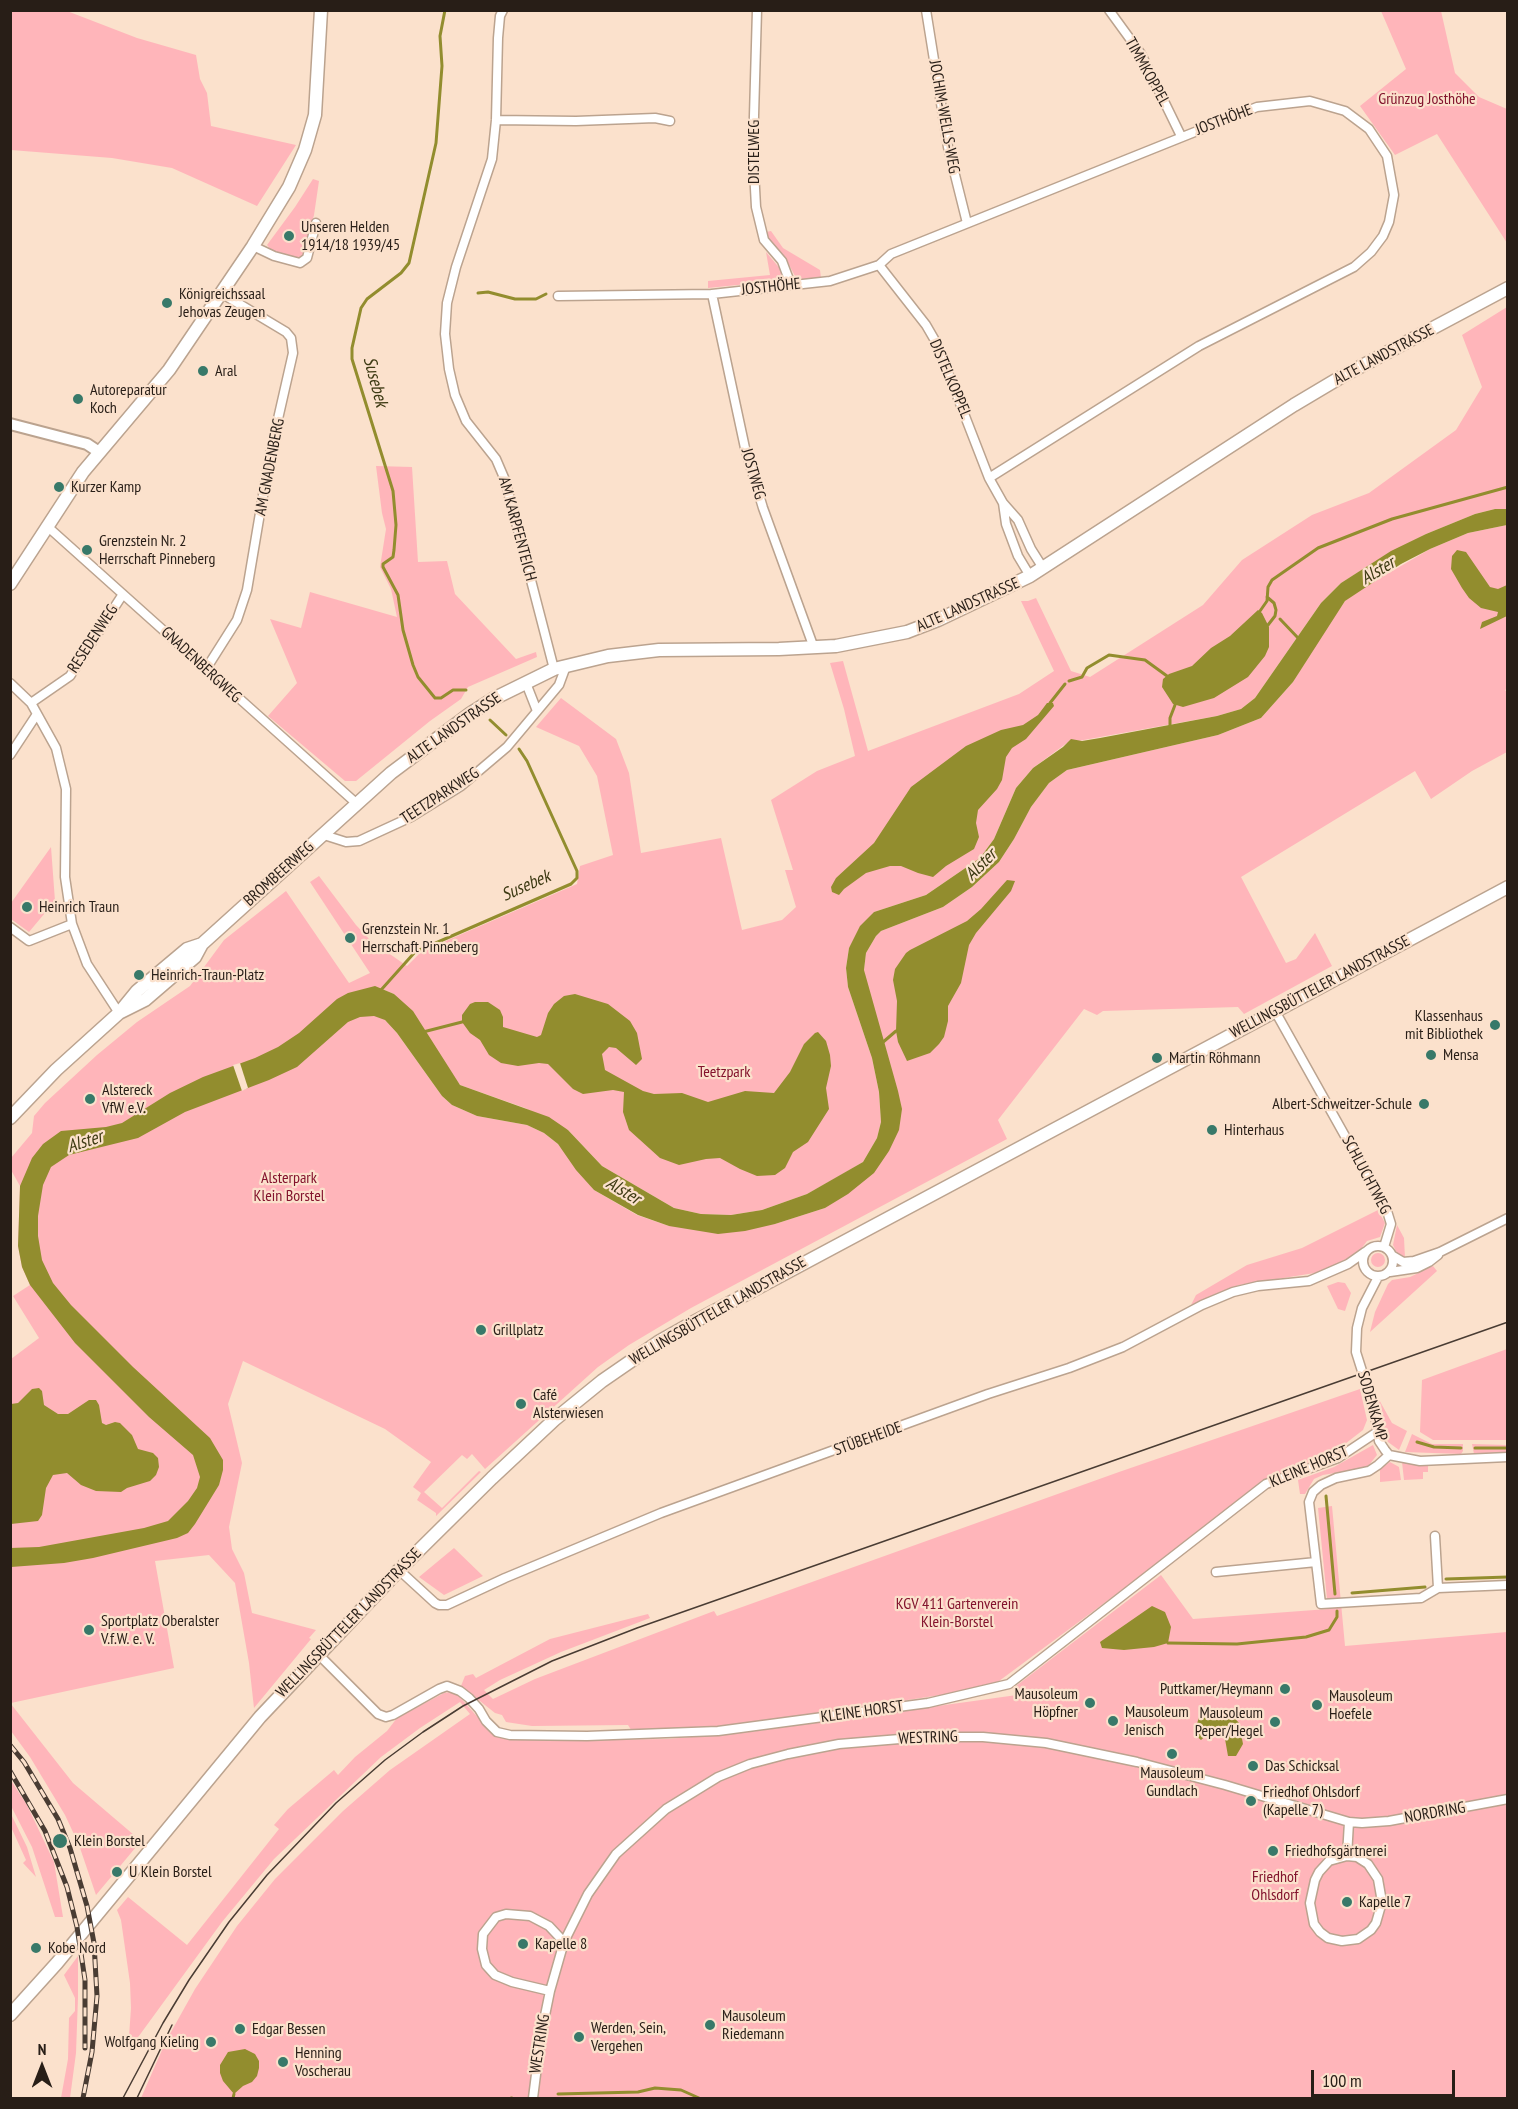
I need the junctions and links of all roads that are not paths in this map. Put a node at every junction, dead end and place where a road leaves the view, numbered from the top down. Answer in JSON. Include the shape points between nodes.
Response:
{"nodes":[{"id":1,"x":321,"y":10,"type":"edge"},
{"id":2,"x":503,"y":10,"type":"edge"},
{"id":3,"x":758,"y":10,"type":"edge"},
{"id":4,"x":926,"y":10,"type":"edge"},
{"id":5,"x":1109,"y":10,"type":"edge"},
{"id":6,"x":496,"y":120,"type":"junction"},
{"id":7,"x":670,"y":121,"type":"dead end"},
{"id":8,"x":1181,"y":136,"type":"junction"},
{"id":9,"x":316,"y":223,"type":"dead end"},
{"id":10,"x":967,"y":223,"type":"junction"},
{"id":11,"x":253,"y":246,"type":"junction"},
{"id":12,"x":879,"y":265,"type":"junction"},
{"id":13,"x":790,"y":285,"type":"junction"},
{"id":14,"x":1508,"y":288,"type":"edge"},
{"id":15,"x":221,"y":293,"type":"junction"},
{"id":16,"x":712,"y":294,"type":"junction"},
{"id":17,"x":558,"y":296,"type":"dead end"},
{"id":18,"x":10,"y":424,"type":"edge"},
{"id":19,"x":99,"y":452,"type":"junction"},
{"id":20,"x":989,"y":478,"type":"junction"},
{"id":21,"x":1003,"y":503,"type":"junction"},
{"id":22,"x":48,"y":527,"type":"junction"},
{"id":23,"x":1043,"y":568,"type":"junction"},
{"id":24,"x":1030,"y":576,"type":"junction"},
{"id":25,"x":10,"y":584,"type":"edge"},
{"id":26,"x":123,"y":594,"type":"junction"},
{"id":27,"x":814,"y":648,"type":"junction"},
{"id":28,"x":560,"y":668,"type":"junction"},
{"id":29,"x":206,"y":669,"type":"junction"},
{"id":30,"x":526,"y":683,"type":"junction"},
{"id":31,"x":10,"y":684,"type":"edge"},
{"id":32,"x":31,"y":703,"type":"junction"},
{"id":33,"x":537,"y":711,"type":"junction"},
{"id":34,"x":37,"y":714,"type":"junction"},
{"id":35,"x":10,"y":755,"type":"edge"},
{"id":36,"x":356,"y":803,"type":"junction"},
{"id":37,"x":324,"y":834,"type":"junction"},
{"id":38,"x":1508,"y":887,"type":"edge"},
{"id":39,"x":72,"y":924,"type":"junction"},
{"id":40,"x":10,"y":927,"type":"edge"},
{"id":41,"x":1275,"y":1011,"type":"junction"},
{"id":42,"x":119,"y":1013,"type":"junction"},
{"id":43,"x":10,"y":1118,"type":"edge"},
{"id":44,"x":1508,"y":1218,"type":"edge"},
{"id":45,"x":1384,"y":1247,"type":"junction"},
{"id":46,"x":1365,"y":1252,"type":"junction"},
{"id":47,"x":1440,"y":1252,"type":"junction"},
{"id":48,"x":1393,"y":1256,"type":"junction"},
{"id":49,"x":1348,"y":1264,"type":"junction"},
{"id":50,"x":1364,"y":1267,"type":"junction"},
{"id":51,"x":1390,"y":1272,"type":"junction"},
{"id":52,"x":1377,"y":1276,"type":"junction"},
{"id":53,"x":1377,"y":1432,"type":"junction"},
{"id":54,"x":1389,"y":1455,"type":"junction"},
{"id":55,"x":1508,"y":1457,"type":"edge"},
{"id":56,"x":1435,"y":1536,"type":"dead end"},
{"id":57,"x":1316,"y":1562,"type":"junction"},
{"id":58,"x":399,"y":1570,"type":"junction"},
{"id":59,"x":1216,"y":1572,"type":"dead end"},
{"id":60,"x":1508,"y":1585,"type":"edge"},
{"id":61,"x":1438,"y":1588,"type":"junction"},
{"id":62,"x":318,"y":1654,"type":"junction"},
{"id":63,"x":1508,"y":1799,"type":"edge"},
{"id":64,"x":1348,"y":1822,"type":"junction"},
{"id":65,"x":1362,"y":1823,"type":"joint"},
{"id":66,"x":1347,"y":1856,"type":"junction"},
{"id":67,"x":564,"y":1942,"type":"junction"},
{"id":68,"x":550,"y":1991,"type":"junction"},
{"id":69,"x":10,"y":2015,"type":"edge"},
{"id":70,"x":533,"y":2098,"type":"edge"}],
"edges":[{"from":1,"to":11,"type":"main road","via":[[311,133],[298,169]]},
{"from":2,"to":6,"type":"street","name":"AM KARPFENTEICH","via":[[498,38]]},
{"from":3,"to":13,"type":"street","name":"DISTELWEG","via":[[753,151],[756,207],[764,240],[782,261]]},
{"from":4,"to":10,"type":"street","name":"JOCHIM-WELLS-WEG","via":[[948,147]]},
{"from":5,"to":8,"type":"street","name":"TIMMKOPPEL","via":[[1141,54]]},
{"from":6,"to":7,"type":"street"},
{"from":6,"to":28,"type":"street","name":"AM KARPFENTEICH","via":[[492,159],[447,303],[446,345],[455,395],[466,421],[496,459],[505,480]]},
{"from":8,"to":10,"type":"street","name":"JOSTHÖHE"},
{"from":8,"to":20,"type":"street","name":"JOSTHÖHE","via":[[1257,107],[1310,101],[1345,111],[1366,126],[1387,156],[1394,195],[1389,222],[1371,252],[1354,267],[1199,346]]},
{"from":9,"to":11,"type":"street","via":[[307,258],[300,263]]},
{"from":10,"to":12,"type":"street","name":"JOSTHÖHE","via":[[891,254]]},
{"from":11,"to":15,"type":"main road"},
{"from":12,"to":13,"type":"street","name":"JOSTHÖHE","via":[[830,281]]},
{"from":12,"to":20,"type":"street","name":"DISTELKOPPEL","via":[[937,344]]},
{"from":13,"to":16,"type":"street","name":"JOSTHÖHE"},
{"from":14,"to":23,"type":"main road","name":"ALTE LANDSTRASSE","via":[[1294,405]]},
{"from":15,"to":19,"type":"main road","via":[[169,370]]},
{"from":15,"to":29,"type":"street","name":"AM GNADENBERG","via":[[286,332],[293,353],[270,453],[247,590],[237,620]]},
{"from":16,"to":17,"type":"street","name":"JOSTHÖHE"},
{"from":16,"to":27,"type":"street","name":"JOSTWEG","via":[[745,448]]},
{"from":18,"to":19,"type":"street","via":[[87,444]]},
{"from":19,"to":22,"type":"main road"},
{"from":20,"to":21,"type":"street","name":"DISTELKOPPEL"},
{"from":21,"to":23,"type":"street","name":"DISTELKOPPEL","via":[[1018,520]]},
{"from":21,"to":24,"type":"street","name":"DISTELKOPPEL","via":[[1006,524]]},
{"from":22,"to":25,"type":"main road"},
{"from":22,"to":26,"type":"street","name":"GNADENBERGWEG"},
{"from":23,"to":24,"type":"main road","name":"ALTE LANDSTRASSE"},
{"from":24,"to":27,"type":"main road","name":"ALTE LANDSTRASSE","via":[[963,610],[907,632]]},
{"from":26,"to":29,"type":"street","name":"GNADENBERGWEG"},
{"from":26,"to":32,"type":"street","name":"RESEDENWEG","via":[[70,676]]},
{"from":27,"to":28,"type":"main road","name":"ALTE LANDSTRASSE","via":[[658,650],[608,656]]},
{"from":28,"to":30,"type":"main road","name":"ALTE LANDSTRASSE"},
{"from":28,"to":33,"type":"street","name":"TEETZPARKWEG","via":[[559,685]]},
{"from":29,"to":36,"type":"street","name":"GNADENBERGWEG"},
{"from":30,"to":33,"type":"street"},
{"from":30,"to":36,"type":"main road","name":"ALTE LANDSTRASSE","via":[[471,713]]},
{"from":31,"to":32,"type":"street"},
{"from":32,"to":34,"type":"street"},
{"from":33,"to":37,"type":"street","name":"TEETZPARKWEG","via":[[484,768],[411,817],[353,842]]},
{"from":34,"to":35,"type":"street"},
{"from":34,"to":39,"type":"street","via":[[56,748],[66,789],[65,877]]},
{"from":36,"to":37,"type":"main road","name":"BROMBEERWEG"},
{"from":37,"to":42,"type":"main road","name":"BROMBEERWEG","via":[[201,944],[188,949],[145,984]]},
{"from":38,"to":41,"type":"main road","name":"WELLINGSBÜTTELER LANDSTRASSE"},
{"from":39,"to":40,"type":"street","via":[[29,941]]},
{"from":39,"to":42,"type":"street","via":[[87,964]]},
{"from":41,"to":45,"type":"street","name":"SCHLUCHTWEG","via":[[1387,1210],[1391,1224]]},
{"from":41,"to":58,"type":"main road","name":"WELLINGSBÜTTELER LANDSTRASSE","via":[[660,1341],[554,1420]]},
{"from":42,"to":43,"type":"main road","name":"BROMBEERWEG"},
{"from":44,"to":47,"type":"street"},
{"from":45,"to":46,"type":"street","via":[[1374,1246]]},
{"from":45,"to":48,"type":"street"},
{"from":46,"to":49,"type":"street","name":"STÜBEHEIDE"},
{"from":46,"to":50,"type":"street"},
{"from":47,"to":48,"type":"street","via":[[1403,1262]]},
{"from":47,"to":51,"type":"street","via":[[1417,1268]]},
{"from":48,"to":51,"type":"street"},
{"from":49,"to":50,"type":"street"},
{"from":49,"to":58,"type":"street","name":"STÜBEHEIDE","via":[[1309,1281],[1233,1292],[1123,1347],[661,1513],[447,1605],[435,1603]]},
{"from":50,"to":52,"type":"street"},
{"from":51,"to":52,"type":"street"},
{"from":52,"to":53,"type":"street","name":"SODENKAMP","via":[[1362,1308],[1356,1352]]},
{"from":53,"to":54,"type":"street","name":"SODENKAMP"},
{"from":53,"to":62,"type":"street","name":"KLEINE HORST","via":[[1338,1458],[1266,1484],[1009,1684],[928,1703],[718,1731],[510,1735],[497,1732],[469,1698],[447,1686],[393,1715],[378,1714]]},
{"from":54,"to":55,"type":"street","name":"SODENKAMP","via":[[1420,1461]]},
{"from":54,"to":57,"type":"street","via":[[1369,1471],[1336,1478],[1313,1492],[1310,1502]]},
{"from":56,"to":61,"type":"street"},
{"from":57,"to":59,"type":"street"},
{"from":57,"to":61,"type":"street","via":[[1321,1604],[1420,1598]]},
{"from":58,"to":62,"type":"main road","name":"WELLINGSBÜTTELER LANDSTRASSE"},
{"from":60,"to":61,"type":"street"},
{"from":62,"to":69,"type":"main road","name":"WELLINGSBÜTTELER LANDSTRASSE","via":[[260,1717]]},
{"from":63,"to":65,"type":"street","name":"NORDRING"},
{"from":64,"to":65,"type":"street","name":"WESTRING"},
{"from":64,"to":66,"type":"street"},
{"from":64,"to":67,"type":"street","name":"WESTRING","via":[[1181,1773],[1046,1743],[924,1737],[839,1744],[750,1764],[718,1777],[666,1809],[616,1854],[588,1894]]},
{"from":66,"to":66,"type":"street","via":[[1329,1861],[1319,1872],[1310,1903],[1314,1924],[1320,1932],[1342,1941],[1358,1939],[1371,1930],[1382,1902],[1378,1879],[1368,1864]]},
{"from":67,"to":68,"type":"street","name":"WESTRING"},
{"from":67,"to":68,"type":"street","name":"WESTRING","via":[[549,1926],[530,1916],[496,1917],[483,1934],[486,1965],[495,1975]]},
{"from":68,"to":70,"type":"street","name":"WESTRING"}]}
